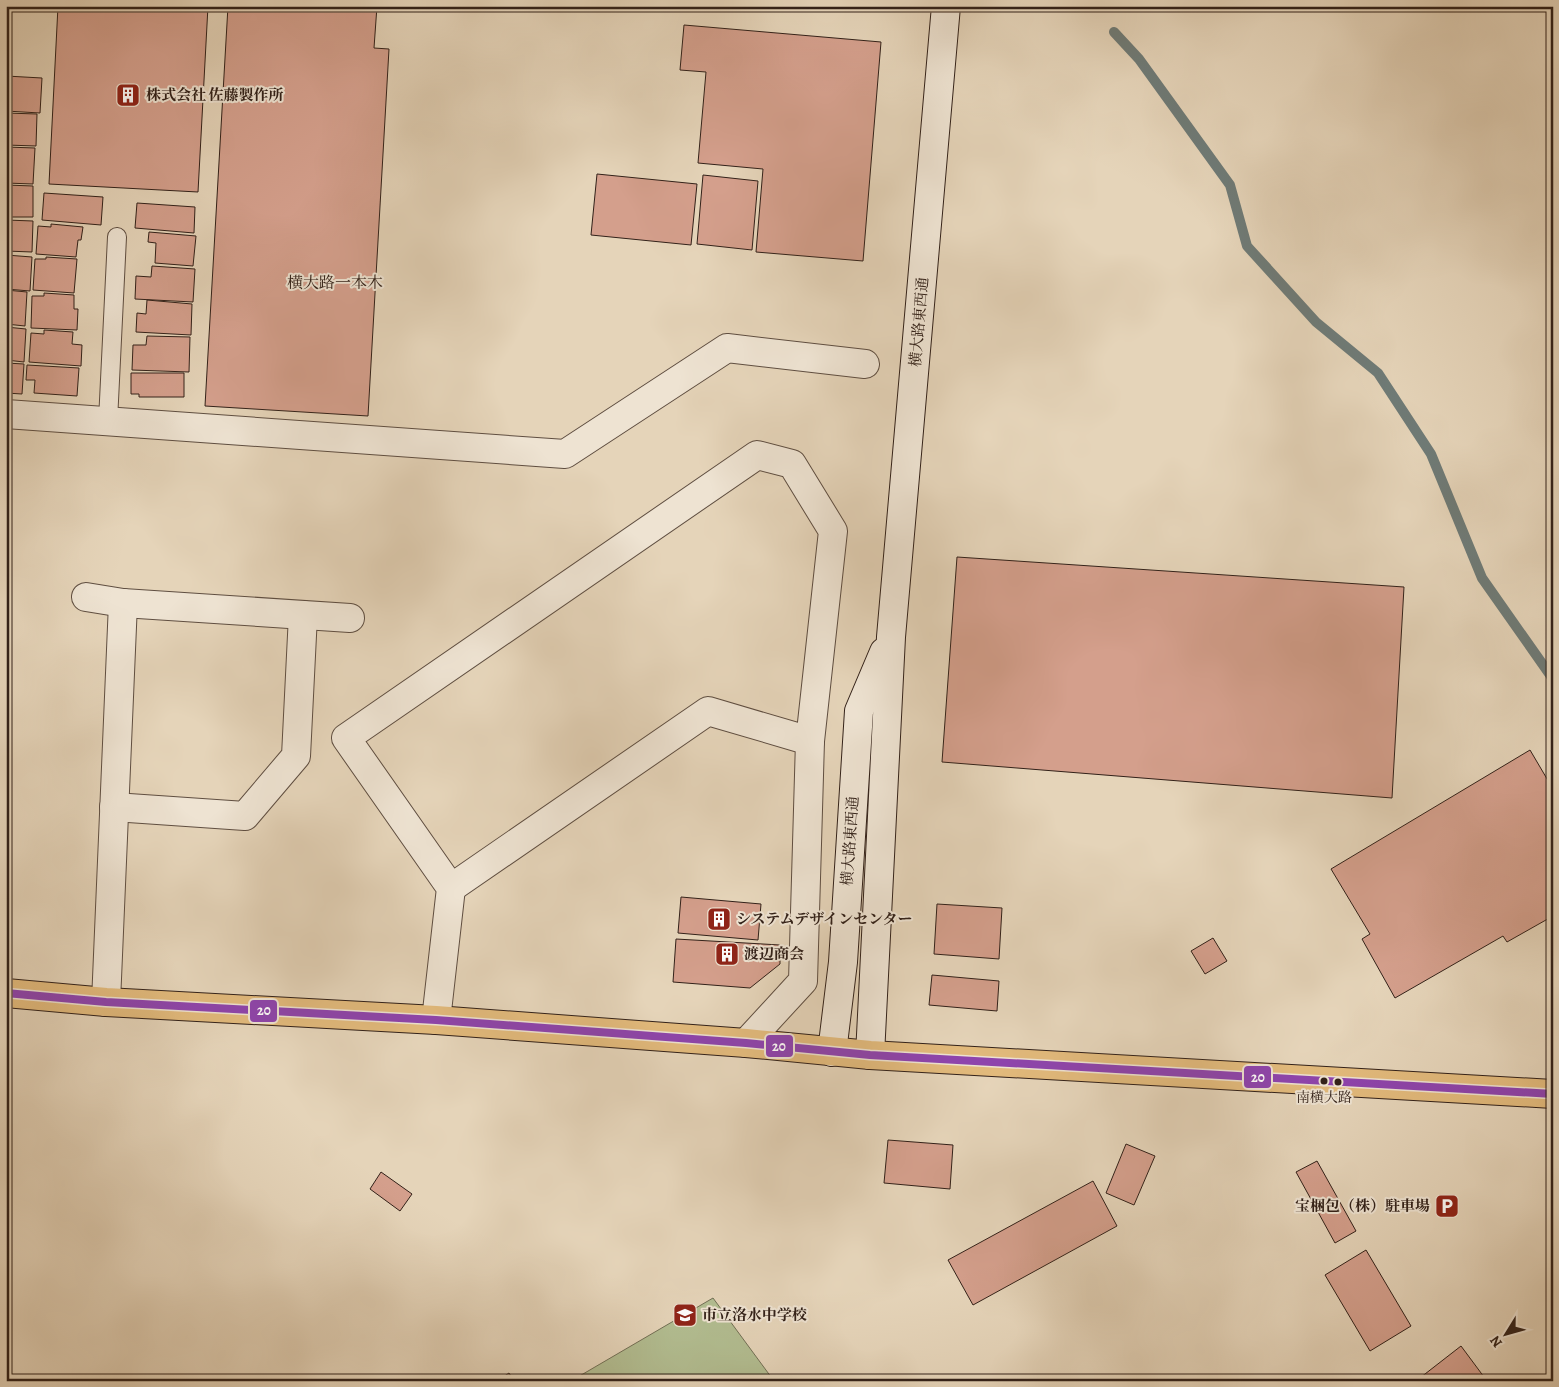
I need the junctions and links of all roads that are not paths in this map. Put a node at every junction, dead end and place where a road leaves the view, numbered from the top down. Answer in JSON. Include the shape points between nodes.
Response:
{"nodes":[{"id":1,"x":946,"y":6,"type":"edge"},
{"id":2,"x":117,"y":238,"type":"dead end"},
{"id":3,"x":865,"y":364,"type":"dead end"},
{"id":4,"x":6,"y":414,"type":"edge"},
{"id":5,"x":108,"y":421,"type":"junction"},
{"id":6,"x":86,"y":597,"type":"dead end"},
{"id":7,"x":123,"y":603,"type":"junction"},
{"id":8,"x":303,"y":614,"type":"junction"},
{"id":9,"x":350,"y":618,"type":"dead end"},
{"id":10,"x":891,"y":637,"type":"junction"},
{"id":11,"x":810,"y":742,"type":"junction"},
{"id":12,"x":114,"y":807,"type":"junction"},
{"id":13,"x":452,"y":888,"type":"junction"},
{"id":14,"x":6,"y":993,"type":"edge"},
{"id":15,"x":106,"y":1002,"type":"junction"},
{"id":16,"x":436,"y":1020,"type":"junction"},
{"id":17,"x":746,"y":1043,"type":"junction"},
{"id":18,"x":832,"y":1052,"type":"junction"},
{"id":19,"x":870,"y":1055,"type":"junction"},
{"id":20,"x":1553,"y":1094,"type":"edge"}],
"edges":[{"from":1,"to":10,"type":"street","name":"横大路東西通"},
{"from":2,"to":5,"type":"lane"},
{"from":3,"to":5,"type":"street","via":[[727,348],[565,454]]},
{"from":4,"to":5,"type":"street"},
{"from":6,"to":7,"type":"street"},
{"from":7,"to":8,"type":"street"},
{"from":7,"to":12,"type":"street"},
{"from":8,"to":9,"type":"street"},
{"from":8,"to":12,"type":"street","via":[[296,756],[245,816]]},
{"from":10,"to":18,"type":"street","name":"横大路東西通","via":[[858,711],[842,962]]},
{"from":10,"to":19,"type":"street","name":"横大路東西通"},
{"from":11,"to":13,"type":"street","via":[[708,711]]},
{"from":11,"to":13,"type":"street","via":[[833,531],[792,464],[757,456],[346,738]]},
{"from":11,"to":17,"type":"street","via":[[802,981]]},
{"from":12,"to":15,"type":"street"},
{"from":13,"to":16,"type":"street"},
{"from":14,"to":15,"type":"main road"},
{"from":15,"to":16,"type":"main road"},
{"from":16,"to":17,"type":"main road"},
{"from":17,"to":18,"type":"main road"},
{"from":18,"to":19,"type":"main road"},
{"from":19,"to":20,"type":"main road"}]}
